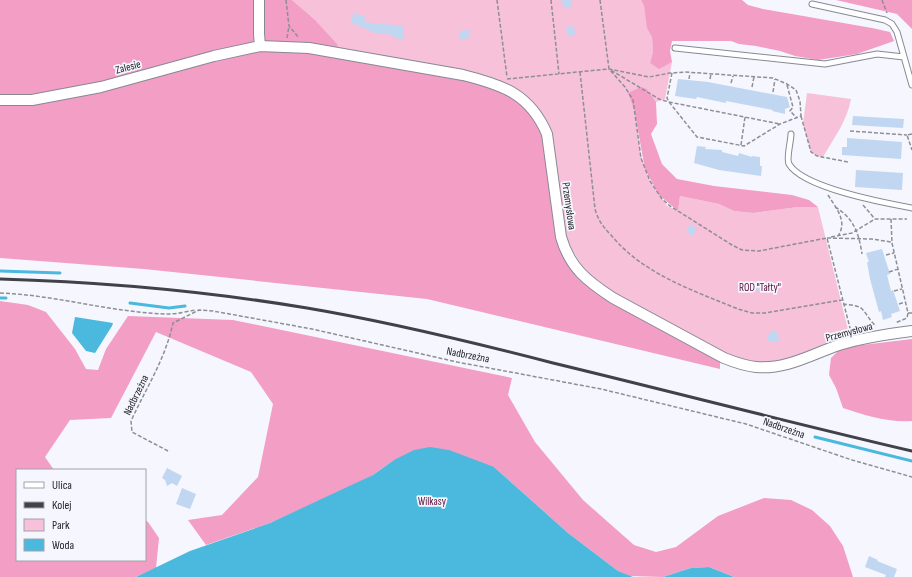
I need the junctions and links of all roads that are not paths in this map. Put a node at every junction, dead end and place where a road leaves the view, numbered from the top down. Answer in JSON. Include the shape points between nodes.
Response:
{"nodes":[{"id":1,"x":259,"y":0,"type":"edge"},
{"id":2,"x":812,"y":4,"type":"dead end"},
{"id":3,"x":260,"y":46,"type":"junction"},
{"id":4,"x":676,"y":48,"type":"dead end"},
{"id":5,"x":904,"y":56,"type":"junction"},
{"id":6,"x":912,"y":85,"type":"edge"},
{"id":7,"x":0,"y":100,"type":"edge"},
{"id":8,"x":791,"y":134,"type":"dead end"},
{"id":9,"x":912,"y":208,"type":"edge"},
{"id":10,"x":912,"y":331,"type":"edge"}],
"edges":[{"from":1,"to":3,"type":"street"},
{"from":2,"to":5,"type":"lane","via":[[885,20],[892,24],[897,32]]},
{"from":3,"to":7,"type":"street","name":"Zalesie","via":[[101,87],[32,100]]},
{"from":3,"to":10,"type":"street","name":"Przemysłowa","via":[[309,48],[463,75],[501,86],[518,95],[542,122],[547,134],[561,237],[573,264],[582,275],[613,298],[724,358],[743,365],[763,367],[791,363],[854,341]]},
{"from":4,"to":5,"type":"lane","via":[[825,64],[877,54]]},
{"from":5,"to":6,"type":"lane"},
{"from":8,"to":9,"type":"lane","via":[[788,160],[800,174],[817,183],[861,198]]}]}
